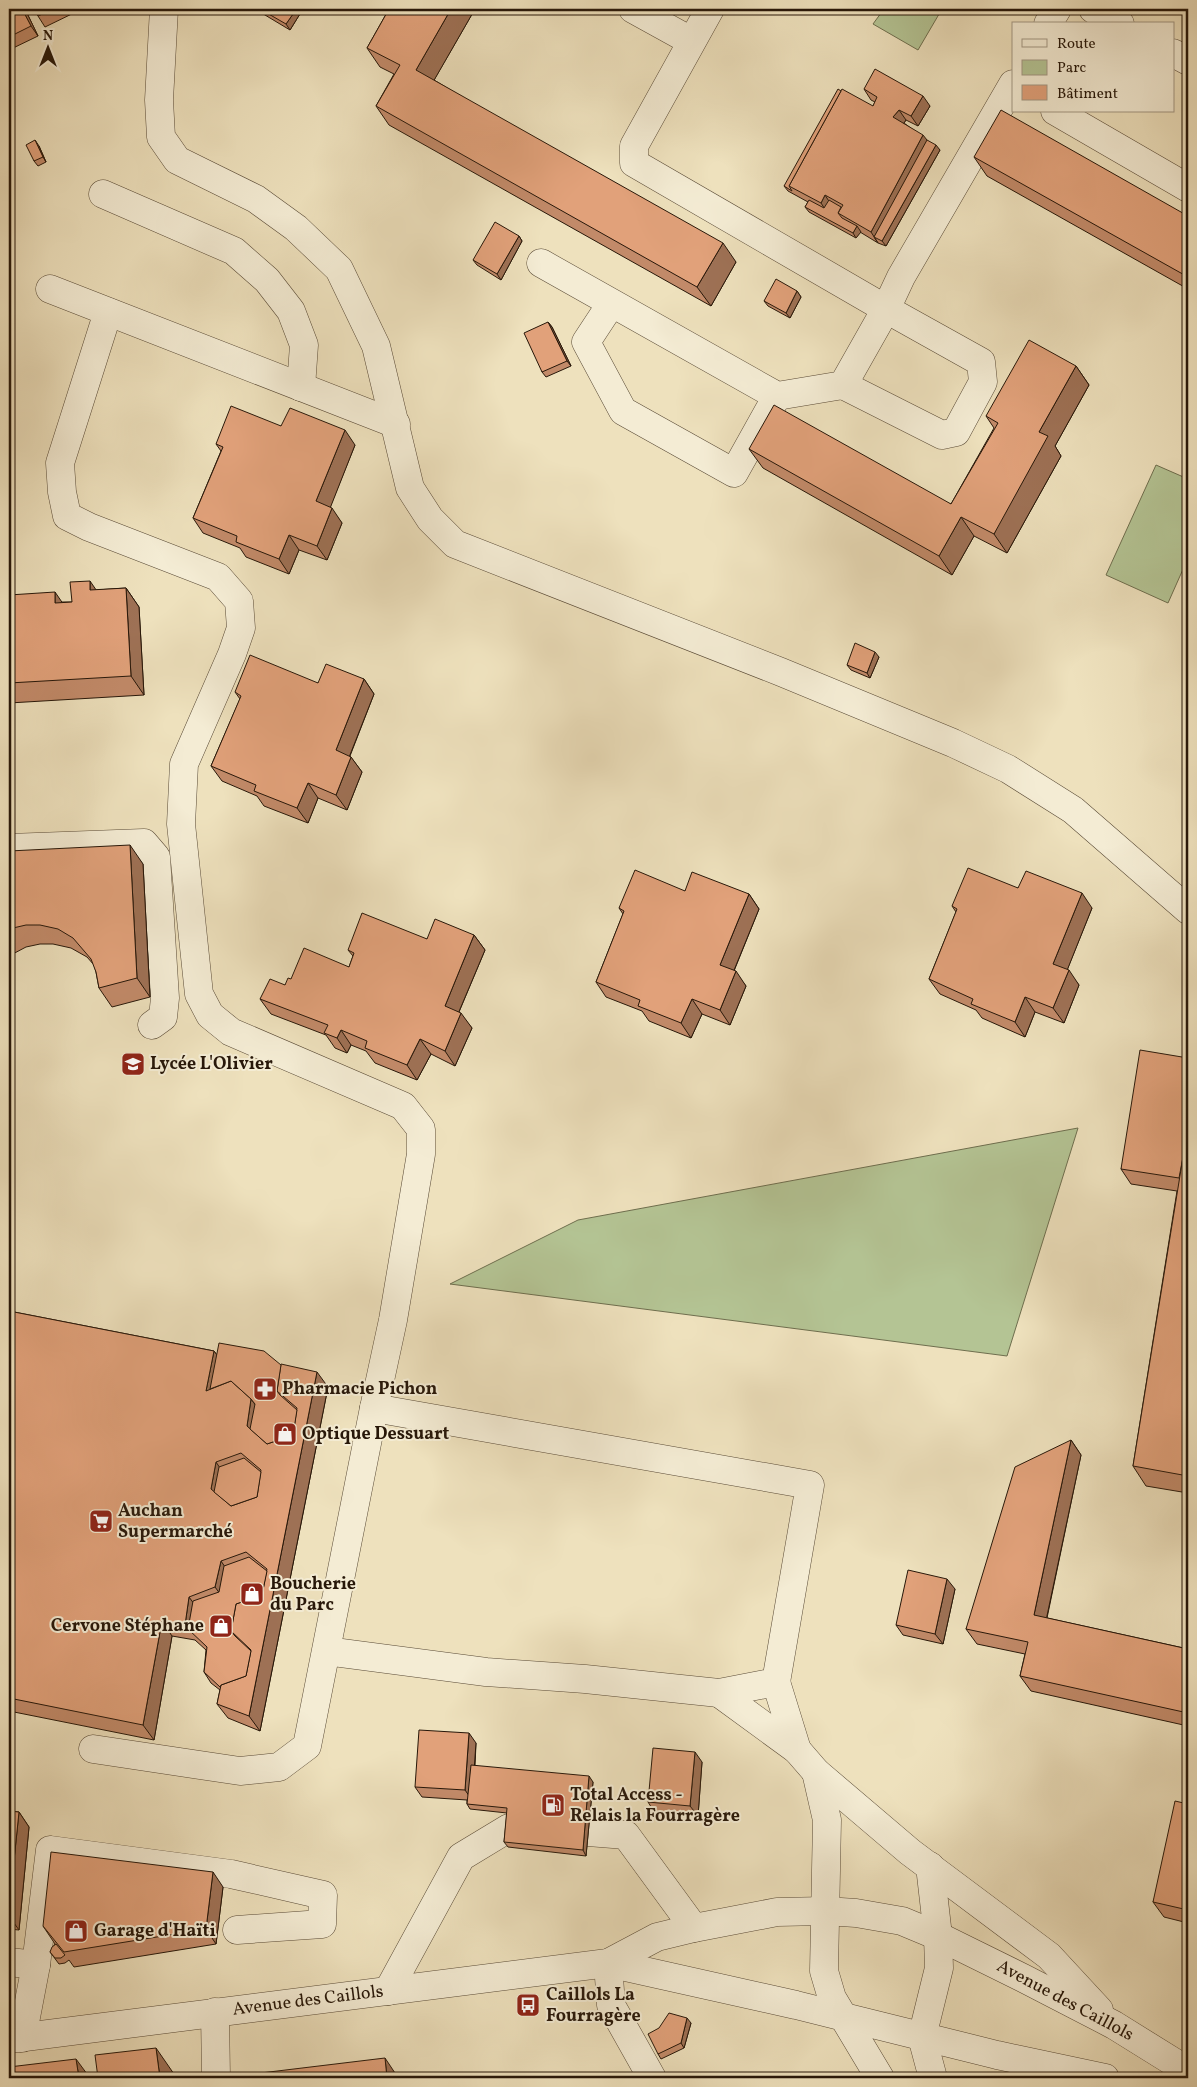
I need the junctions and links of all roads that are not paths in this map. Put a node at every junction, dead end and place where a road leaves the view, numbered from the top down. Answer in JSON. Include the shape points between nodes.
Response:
{"nodes":[{"id":1,"x":164,"y":9,"type":"edge"},
{"id":2,"x":633,"y":9,"type":"edge"},
{"id":3,"x":710,"y":9,"type":"edge"},
{"id":4,"x":1057,"y":9,"type":"edge"},
{"id":5,"x":1092,"y":9,"type":"edge"},
{"id":6,"x":1049,"y":22,"type":"edge"},
{"id":7,"x":1116,"y":22,"type":"edge"},
{"id":8,"x":691,"y":41,"type":"junction"},
{"id":9,"x":1174,"y":54,"type":"edge"},
{"id":10,"x":1188,"y":61,"type":"edge"},
{"id":11,"x":1012,"y":88,"type":"edge"},
{"id":12,"x":1057,"y":112,"type":"edge"},
{"id":13,"x":1188,"y":188,"type":"edge"},
{"id":14,"x":103,"y":194,"type":"dead end"},
{"id":15,"x":541,"y":263,"type":"dead end"},
{"id":16,"x":50,"y":289,"type":"dead end"},
{"id":17,"x":611,"y":304,"type":"junction"},
{"id":18,"x":886,"y":309,"type":"junction"},
{"id":19,"x":108,"y":312,"type":"junction"},
{"id":20,"x":842,"y":385,"type":"junction"},
{"id":21,"x":301,"y":387,"type":"junction"},
{"id":22,"x":777,"y":396,"type":"junction"},
{"id":23,"x":396,"y":424,"type":"junction"},
{"id":24,"x":9,"y":848,"type":"edge"},
{"id":25,"x":1188,"y":910,"type":"edge"},
{"id":26,"x":152,"y":1025,"type":"dead end"},
{"id":27,"x":374,"y":1408,"type":"junction"},
{"id":28,"x":326,"y":1651,"type":"junction"},
{"id":29,"x":776,"y":1682,"type":"junction"},
{"id":30,"x":718,"y":1693,"type":"junction"},
{"id":31,"x":93,"y":1749,"type":"dead end"},
{"id":32,"x":797,"y":1750,"type":"junction"},
{"id":33,"x":816,"y":1772,"type":"junction"},
{"id":34,"x":509,"y":1828,"type":"edge"},
{"id":35,"x":588,"y":1832,"type":"dead end"},
{"id":36,"x":930,"y":1866,"type":"junction"},
{"id":37,"x":825,"y":1911,"type":"junction"},
{"id":38,"x":694,"y":1928,"type":"junction"},
{"id":39,"x":237,"y":1930,"type":"dead end"},
{"id":40,"x":938,"y":1936,"type":"junction"},
{"id":41,"x":9,"y":1962,"type":"edge"},
{"id":42,"x":608,"y":1963,"type":"junction"},
{"id":43,"x":36,"y":1965,"type":"junction"},
{"id":44,"x":388,"y":1992,"type":"junction"},
{"id":45,"x":215,"y":2012,"type":"junction"},
{"id":46,"x":844,"y":2018,"type":"junction"},
{"id":47,"x":1114,"y":2025,"type":"junction"},
{"id":48,"x":922,"y":2037,"type":"junction"},
{"id":49,"x":15,"y":2039,"type":"edge"},
{"id":50,"x":1188,"y":2071,"type":"edge"},
{"id":51,"x":216,"y":2078,"type":"edge"},
{"id":52,"x":652,"y":2078,"type":"edge"},
{"id":53,"x":880,"y":2078,"type":"edge"},
{"id":54,"x":933,"y":2078,"type":"edge"},
{"id":55,"x":1105,"y":2078,"type":"edge"}],
"edges":[{"from":1,"to":23,"type":"street","via":[[161,137],[177,160],[256,199],[296,228],[339,269],[376,346]]},
{"from":2,"to":8,"type":"street"},
{"from":3,"to":8,"type":"street"},
{"from":4,"to":6,"type":"street"},
{"from":5,"to":7,"type":"street"},
{"from":8,"to":18,"type":"street","via":[[634,146],[634,163]]},
{"from":9,"to":10,"type":"street"},
{"from":11,"to":18,"type":"street"},
{"from":12,"to":13,"type":"street"},
{"from":14,"to":21,"type":"street","via":[[234,250],[267,280],[292,311],[304,345]]},
{"from":15,"to":17,"type":"street"},
{"from":16,"to":19,"type":"street"},
{"from":17,"to":22,"type":"street"},
{"from":17,"to":22,"type":"street","via":[[586,342],[623,411],[734,473]]},
{"from":18,"to":20,"type":"street"},
{"from":18,"to":20,"type":"street","via":[[981,362],[982,382],[956,432],[942,435]]},
{"from":19,"to":21,"type":"street"},
{"from":19,"to":27,"type":"street","via":[[60,463],[67,516],[218,578],[239,600],[241,628],[183,772],[181,824],[199,994],[210,1016],[231,1032],[403,1106],[421,1130],[421,1154]]},
{"from":20,"to":22,"type":"street"},
{"from":21,"to":23,"type":"street"},
{"from":23,"to":25,"type":"street","via":[[410,488],[430,519],[455,544],[780,672],[1008,769],[1073,810]]},
{"from":24,"to":26,"type":"street","via":[[144,843],[156,856],[165,998],[163,1017]]},
{"from":27,"to":28,"type":"street"},
{"from":27,"to":29,"type":"street","via":[[810,1485]]},
{"from":28,"to":30,"type":"street","via":[[486,1672]]},
{"from":28,"to":31,"type":"street","via":[[307,1746],[279,1767],[240,1771]]},
{"from":29,"to":30,"type":"street"},
{"from":29,"to":32,"type":"street"},
{"from":30,"to":32,"type":"street"},
{"from":32,"to":33,"type":"street"},
{"from":33,"to":36,"type":"street"},
{"from":33,"to":37,"type":"street","via":[[827,1820]]},
{"from":34,"to":44,"type":"street","via":[[461,1857]]},
{"from":35,"to":38,"type":"street","via":[[626,1835]]},
{"from":36,"to":40,"type":"street"},
{"from":36,"to":47,"type":"street","via":[[1049,1956]]},
{"from":37,"to":38,"type":"street","name":"Avenue des Caillols","via":[[777,1912]]},
{"from":37,"to":40,"type":"street","name":"Avenue des Caillols","via":[[902,1921]]},
{"from":37,"to":46,"type":"street","via":[[824,1971],[832,1998]]},
{"from":38,"to":42,"type":"street","name":"Avenue des Caillols","via":[[657,1937]]},
{"from":39,"to":43,"type":"street","via":[[322,1924],[323,1895],[231,1874],[50,1850]]},
{"from":40,"to":47,"type":"street","name":"Avenue des Caillols"},
{"from":40,"to":48,"type":"street","via":[[939,1968]]},
{"from":41,"to":43,"type":"street"},
{"from":42,"to":44,"type":"street","name":"Avenue des Caillols"},
{"from":42,"to":46,"type":"street","name":"Avenue des Caillols"},
{"from":42,"to":52,"type":"street","via":[[611,2005]]},
{"from":43,"to":49,"type":"street"},
{"from":44,"to":45,"type":"street","name":"Avenue des Caillols"},
{"from":45,"to":49,"type":"street","name":"Avenue des Caillols"},
{"from":45,"to":51,"type":"street"},
{"from":46,"to":48,"type":"street","name":"Avenue des Caillols"},
{"from":46,"to":53,"type":"street"},
{"from":47,"to":50,"type":"street","name":"Avenue des Caillols"},
{"from":48,"to":54,"type":"street"},
{"from":48,"to":55,"type":"street"}]}
